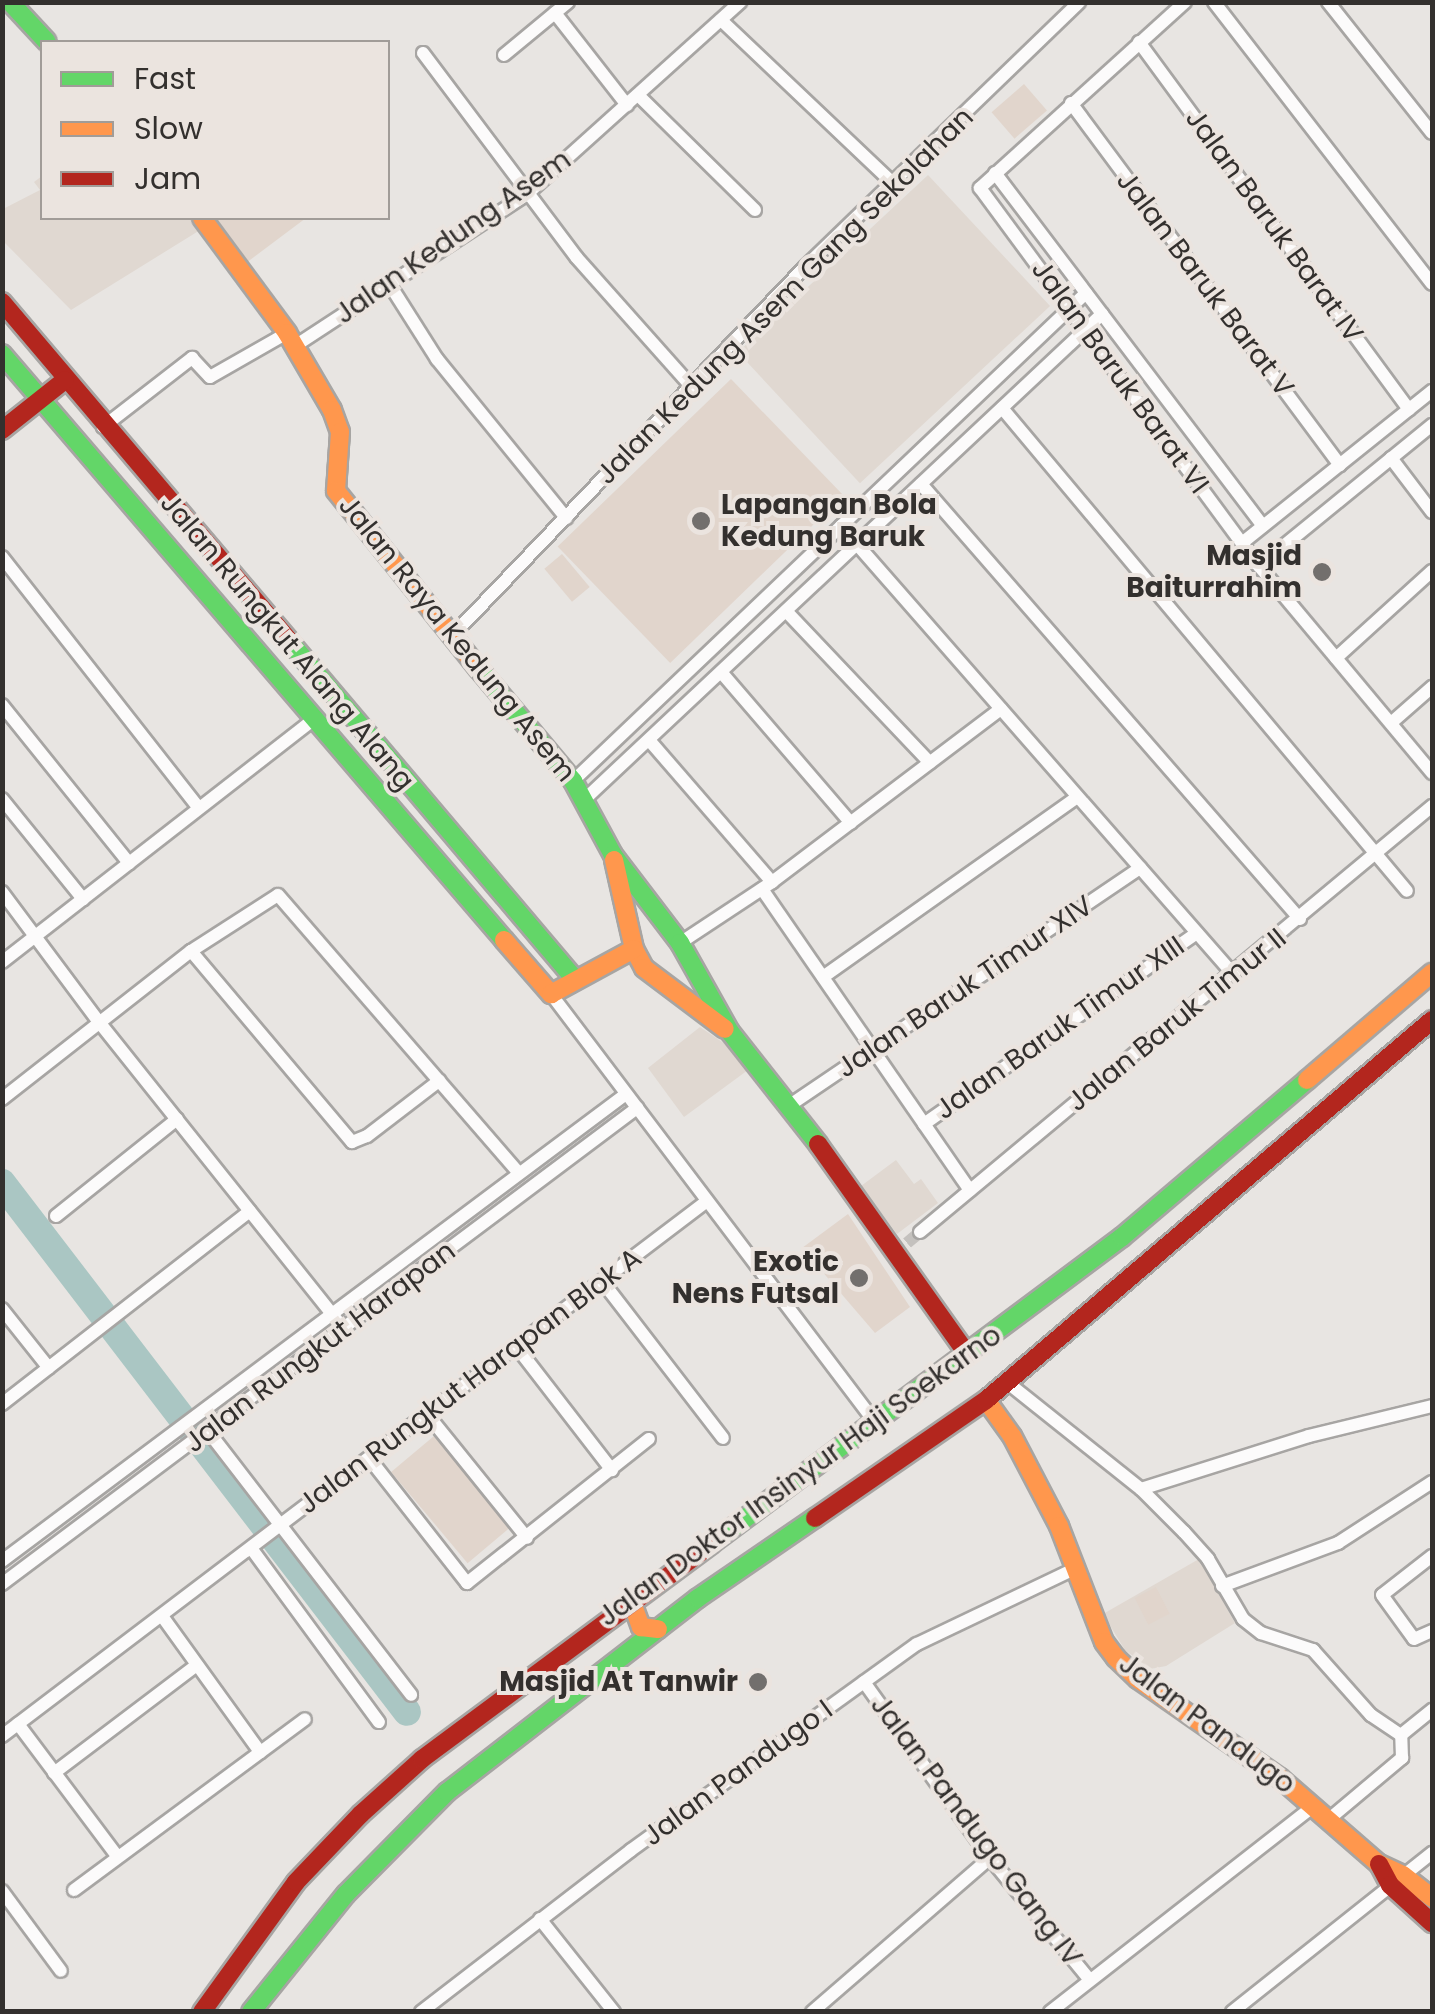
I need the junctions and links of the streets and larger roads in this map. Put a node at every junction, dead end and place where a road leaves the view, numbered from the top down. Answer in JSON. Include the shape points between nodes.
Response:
{"nodes":[{"id":1,"x":10,"y":2,"type":"edge"},
{"id":2,"x":568,"y":2,"type":"edge"},
{"id":3,"x":740,"y":2,"type":"edge"},
{"id":4,"x":1080,"y":2,"type":"edge"},
{"id":5,"x":1185,"y":2,"type":"edge"},
{"id":6,"x":1214,"y":2,"type":"edge"},
{"id":7,"x":1328,"y":2,"type":"edge"},
{"id":8,"x":556,"y":13,"type":"junction"},
{"id":9,"x":721,"y":20,"type":"junction"},
{"id":10,"x":45,"y":40,"type":"edge"},
{"id":11,"x":1139,"y":42,"type":"junction"},
{"id":12,"x":422,"y":53,"type":"dead end"},
{"id":13,"x":504,"y":55,"type":"dead end"},
{"id":14,"x":632,"y":100,"type":"junction"},
{"id":15,"x":1071,"y":103,"type":"junction"},
{"id":16,"x":1432,"y":133,"type":"edge"},
{"id":17,"x":995,"y":173,"type":"junction"},
{"id":18,"x":894,"y":184,"type":"junction"},
{"id":19,"x":526,"y":194,"type":"junction"},
{"id":20,"x":755,"y":210,"type":"dead end"},
{"id":21,"x":203,"y":220,"type":"edge"},
{"id":22,"x":1432,"y":284,"type":"edge"},
{"id":23,"x":390,"y":286,"type":"junction"},
{"id":24,"x":1086,"y":293,"type":"junction"},
{"id":25,"x":2,"y":302,"type":"edge"},
{"id":26,"x":1070,"y":309,"type":"junction"},
{"id":27,"x":1102,"y":314,"type":"junction"},
{"id":28,"x":1085,"y":330,"type":"junction"},
{"id":29,"x":291,"y":339,"type":"junction"},
{"id":30,"x":2,"y":354,"type":"edge"},
{"id":31,"x":18,"y":374,"type":"junction"},
{"id":32,"x":66,"y":380,"type":"junction"},
{"id":33,"x":2,"y":386,"type":"edge"},
{"id":34,"x":691,"y":386,"type":"junction"},
{"id":35,"x":1432,"y":391,"type":"edge"},
{"id":36,"x":40,"y":401,"type":"junction"},
{"id":37,"x":1002,"y":408,"type":"junction"},
{"id":38,"x":1409,"y":410,"type":"junction"},
{"id":39,"x":1432,"y":425,"type":"edge"},
{"id":40,"x":103,"y":427,"type":"junction"},
{"id":41,"x":2,"y":430,"type":"edge"},
{"id":42,"x":1391,"y":458,"type":"junction"},
{"id":43,"x":1340,"y":465,"type":"junction"},
{"id":44,"x":921,"y":484,"type":"junction"},
{"id":45,"x":1432,"y":512,"type":"edge"},
{"id":46,"x":566,"y":518,"type":"junction"},
{"id":47,"x":841,"y":526,"type":"junction"},
{"id":48,"x":1263,"y":526,"type":"junction"},
{"id":49,"x":1242,"y":543,"type":"junction"},
{"id":50,"x":857,"y":544,"type":"junction"},
{"id":51,"x":4,"y":564,"type":"edge"},
{"id":52,"x":1259,"y":566,"type":"junction"},
{"id":53,"x":1432,"y":571,"type":"edge"},
{"id":54,"x":786,"y":610,"type":"junction"},
{"id":55,"x":452,"y":636,"type":"junction"},
{"id":56,"x":1336,"y":658,"type":"junction"},
{"id":57,"x":721,"y":672,"type":"junction"},
{"id":58,"x":1432,"y":687,"type":"edge"},
{"id":59,"x":2,"y":705,"type":"edge"},
{"id":60,"x":1000,"y":709,"type":"junction"},
{"id":61,"x":313,"y":720,"type":"junction"},
{"id":62,"x":1391,"y":723,"type":"junction"},
{"id":63,"x":649,"y":740,"type":"junction"},
{"id":64,"x":930,"y":762,"type":"junction"},
{"id":65,"x":1432,"y":773,"type":"edge"},
{"id":66,"x":573,"y":782,"type":"junction"},
{"id":67,"x":1077,"y":796,"type":"junction"},
{"id":68,"x":2,"y":799,"type":"edge"},
{"id":69,"x":585,"y":799,"type":"junction"},
{"id":70,"x":1432,"y":806,"type":"edge"},
{"id":71,"x":198,"y":808,"type":"junction"},
{"id":72,"x":851,"y":823,"type":"junction"},
{"id":73,"x":1376,"y":854,"type":"junction"},
{"id":74,"x":613,"y":855,"type":"junction"},
{"id":75,"x":129,"y":863,"type":"junction"},
{"id":76,"x":1140,"y":868,"type":"junction"},
{"id":77,"x":767,"y":885,"type":"junction"},
{"id":78,"x":1408,"y":891,"type":"dead end"},
{"id":79,"x":2,"y":892,"type":"edge"},
{"id":80,"x":83,"y":899,"type":"junction"},
{"id":81,"x":1300,"y":919,"type":"junction"},
{"id":82,"x":1196,"y":933,"type":"junction"},
{"id":83,"x":37,"y":935,"type":"junction"},
{"id":84,"x":680,"y":942,"type":"junction"},
{"id":85,"x":634,"y":949,"type":"junction"},
{"id":86,"x":191,"y":951,"type":"junction"},
{"id":87,"x":2,"y":962,"type":"edge"},
{"id":88,"x":1432,"y":972,"type":"edge"},
{"id":89,"x":1234,"y":975,"type":"junction"},
{"id":90,"x":823,"y":977,"type":"junction"},
{"id":91,"x":575,"y":980,"type":"junction"},
{"id":92,"x":550,"y":994,"type":"junction"},
{"id":93,"x":1432,"y":1020,"type":"edge"},
{"id":94,"x":99,"y":1022,"type":"junction"},
{"id":95,"x":730,"y":1032,"type":"junction"},
{"id":96,"x":874,"y":1050,"type":"junction"},
{"id":97,"x":1308,"y":1078,"type":"junction"},
{"id":98,"x":439,"y":1080,"type":"junction"},
{"id":99,"x":626,"y":1094,"type":"junction"},
{"id":100,"x":2,"y":1099,"type":"edge"},
{"id":101,"x":790,"y":1105,"type":"junction"},
{"id":102,"x":1332,"y":1105,"type":"junction"},
{"id":103,"x":637,"y":1108,"type":"junction"},
{"id":104,"x":1266,"y":1115,"type":"junction"},
{"id":105,"x":177,"y":1119,"type":"junction"},
{"id":106,"x":924,"y":1124,"type":"junction"},
{"id":107,"x":1289,"y":1142,"type":"junction"},
{"id":108,"x":520,"y":1174,"type":"junction"},
{"id":109,"x":970,"y":1190,"type":"junction"},
{"id":110,"x":707,"y":1201,"type":"junction"},
{"id":111,"x":250,"y":1210,"type":"junction"},
{"id":112,"x":56,"y":1216,"type":"dead end"},
{"id":113,"x":920,"y":1232,"type":"tunnel mouth"},
{"id":114,"x":602,"y":1281,"type":"junction"},
{"id":115,"x":2,"y":1310,"type":"edge"},
{"id":116,"x":332,"y":1314,"type":"junction"},
{"id":117,"x":344,"y":1329,"type":"junction"},
{"id":118,"x":516,"y":1346,"type":"junction"},
{"id":119,"x":967,"y":1354,"type":"junction"},
{"id":120,"x":49,"y":1368,"type":"junction"},
{"id":121,"x":1008,"y":1382,"type":"junction"},
{"id":122,"x":986,"y":1400,"type":"junction"},
{"id":123,"x":2,"y":1404,"type":"edge"},
{"id":124,"x":1432,"y":1406,"type":"edge"},
{"id":125,"x":428,"y":1414,"type":"junction"},
{"id":126,"x":874,"y":1421,"type":"junction"},
{"id":127,"x":205,"y":1434,"type":"junction"},
{"id":128,"x":724,"y":1438,"type":"dead end"},
{"id":129,"x":649,"y":1440,"type":"dead end"},
{"id":130,"x":369,"y":1458,"type":"junction"},
{"id":131,"x":612,"y":1470,"type":"junction"},
{"id":132,"x":1432,"y":1482,"type":"edge"},
{"id":133,"x":1141,"y":1490,"type":"junction"},
{"id":134,"x":278,"y":1528,"type":"junction"},
{"id":135,"x":528,"y":1538,"type":"junction"},
{"id":136,"x":256,"y":1545,"type":"junction"},
{"id":137,"x":1432,"y":1556,"type":"edge"},
{"id":138,"x":2,"y":1561,"type":"edge"},
{"id":139,"x":1076,"y":1568,"type":"junction"},
{"id":140,"x":2,"y":1584,"type":"edge"},
{"id":141,"x":1222,"y":1586,"type":"junction"},
{"id":142,"x":632,"y":1600,"type":"junction"},
{"id":143,"x":162,"y":1616,"type":"junction"},
{"id":144,"x":658,"y":1629,"type":"junction"},
{"id":145,"x":1432,"y":1631,"type":"edge"},
{"id":146,"x":583,"y":1636,"type":"junction"},
{"id":147,"x":197,"y":1665,"type":"junction"},
{"id":148,"x":609,"y":1666,"type":"junction"},
{"id":149,"x":864,"y":1682,"type":"junction"},
{"id":150,"x":410,"y":1694,"type":"dead end"},
{"id":151,"x":1432,"y":1710,"type":"edge"},
{"id":152,"x":305,"y":1719,"type":"dead end"},
{"id":153,"x":380,"y":1722,"type":"dead end"},
{"id":154,"x":18,"y":1724,"type":"junction"},
{"id":155,"x":1401,"y":1735,"type":"junction"},
{"id":156,"x":2,"y":1736,"type":"edge"},
{"id":157,"x":260,"y":1752,"type":"junction"},
{"id":158,"x":54,"y":1773,"type":"junction"},
{"id":159,"x":1314,"y":1806,"type":"junction"},
{"id":160,"x":1328,"y":1820,"type":"junction"},
{"id":161,"x":1432,"y":1853,"type":"edge"},
{"id":162,"x":118,"y":1857,"type":"junction"},
{"id":163,"x":990,"y":1858,"type":"junction"},
{"id":164,"x":1396,"y":1880,"type":"junction"},
{"id":165,"x":74,"y":1890,"type":"dead end"},
{"id":166,"x":2,"y":1892,"type":"edge"},
{"id":167,"x":1432,"y":1898,"type":"edge"},
{"id":168,"x":540,"y":1919,"type":"junction"},
{"id":169,"x":1432,"y":1924,"type":"edge"},
{"id":170,"x":62,"y":1971,"type":"dead end"},
{"id":171,"x":1089,"y":1979,"type":"junction"},
{"id":172,"x":202,"y":2012,"type":"edge"},
{"id":173,"x":251,"y":2012,"type":"edge"},
{"id":174,"x":421,"y":2012,"type":"edge"},
{"id":175,"x":614,"y":2012,"type":"edge"},
{"id":176,"x":812,"y":2012,"type":"edge"},
{"id":177,"x":1050,"y":2012,"type":"edge"},
{"id":178,"x":1232,"y":2012,"type":"edge"}],
"edges":[{"from":1,"to":10,"type":"street"},
{"from":2,"to":8,"type":"street"},
{"from":3,"to":9,"type":"street","name":"Jalan Kedung Asem"},
{"from":4,"to":18,"type":"street","name":"Jalan Kedung Asem Gang Sekolahan"},
{"from":5,"to":11,"type":"street"},
{"from":6,"to":22,"type":"street"},
{"from":7,"to":16,"type":"street"},
{"from":8,"to":13,"type":"street"},
{"from":8,"to":14,"type":"street"},
{"from":9,"to":14,"type":"street","name":"Jalan Kedung Asem"},
{"from":9,"to":18,"type":"street"},
{"from":11,"to":15,"type":"street"},
{"from":11,"to":38,"type":"street","name":"Jalan Baruk Barat IV"},
{"from":12,"to":19,"type":"street"},
{"from":14,"to":19,"type":"street","name":"Jalan Kedung Asem"},
{"from":14,"to":20,"type":"street"},
{"from":15,"to":17,"type":"street"},
{"from":15,"to":43,"type":"street","name":"Jalan Baruk Barat V"},
{"from":17,"to":24,"type":"street","name":"Jalan Baruk Barat VI"},
{"from":17,"to":26,"type":"street","name":"Jalan Baruk Barat VI","via":[[980,188]]},
{"from":18,"to":34,"type":"street","name":"Jalan Kedung Asem Gang Sekolahan"},
{"from":19,"to":23,"type":"street","name":"Jalan Kedung Asem"},
{"from":19,"to":34,"type":"street"},
{"from":21,"to":29,"type":"street","name":"Jalan Raya Kedung Asem"},
{"from":23,"to":29,"type":"street","name":"Jalan Kedung Asem"},
{"from":23,"to":46,"type":"street","via":[[437,359]]},
{"from":24,"to":26,"type":"street"},
{"from":24,"to":27,"type":"street","name":"Jalan Baruk Barat VI"},
{"from":25,"to":32,"type":"street","name":"Jalan Rungkut Alang Alang"},
{"from":26,"to":28,"type":"street","name":"Jalan Baruk Barat VI"},
{"from":26,"to":47,"type":"street"},
{"from":27,"to":28,"type":"street"},
{"from":27,"to":48,"type":"street","name":"Jalan Baruk Barat VI"},
{"from":28,"to":37,"type":"street"},
{"from":28,"to":49,"type":"street","name":"Jalan Baruk Barat VI"},
{"from":29,"to":40,"type":"street","name":"Jalan Kedung Asem","via":[[210,377],[192,358]]},
{"from":29,"to":55,"type":"street","name":"Jalan Raya Kedung Asem","via":[[337,420],[336,491]]},
{"from":30,"to":31,"type":"street","name":"Jalan Rungkut Alang Alang"},
{"from":31,"to":33,"type":"street"},
{"from":31,"to":36,"type":"street","name":"Jalan Rungkut Alang Alang"},
{"from":32,"to":36,"type":"street"},
{"from":32,"to":40,"type":"street","name":"Jalan Rungkut Alang Alang"},
{"from":34,"to":46,"type":"street","name":"Jalan Kedung Asem Gang Sekolahan"},
{"from":35,"to":38,"type":"street"},
{"from":36,"to":41,"type":"street"},
{"from":36,"to":61,"type":"street","name":"Jalan Rungkut Alang Alang"},
{"from":37,"to":44,"type":"street"},
{"from":37,"to":73,"type":"street"},
{"from":38,"to":43,"type":"street"},
{"from":39,"to":42,"type":"street"},
{"from":40,"to":91,"type":"street","name":"Jalan Rungkut Alang Alang"},
{"from":42,"to":45,"type":"street"},
{"from":42,"to":52,"type":"street"},
{"from":43,"to":48,"type":"street"},
{"from":44,"to":50,"type":"street"},
{"from":44,"to":81,"type":"street"},
{"from":46,"to":55,"type":"street","name":"Jalan Kedung Asem Gang Sekolahan"},
{"from":47,"to":50,"type":"street"},
{"from":47,"to":66,"type":"street"},
{"from":48,"to":49,"type":"street"},
{"from":49,"to":52,"type":"street","name":"Jalan Baruk Barat VI"},
{"from":50,"to":54,"type":"street"},
{"from":50,"to":60,"type":"street"},
{"from":51,"to":71,"type":"street"},
{"from":52,"to":56,"type":"street","name":"Jalan Baruk Barat VI"},
{"from":53,"to":56,"type":"street"},
{"from":54,"to":57,"type":"street"},
{"from":54,"to":64,"type":"street"},
{"from":55,"to":66,"type":"street","name":"Jalan Raya Kedung Asem"},
{"from":56,"to":62,"type":"street","name":"Jalan Baruk Barat VI"},
{"from":57,"to":63,"type":"street"},
{"from":57,"to":72,"type":"street"},
{"from":58,"to":62,"type":"street"},
{"from":59,"to":75,"type":"street"},
{"from":60,"to":64,"type":"street"},
{"from":60,"to":67,"type":"street"},
{"from":61,"to":71,"type":"street"},
{"from":61,"to":92,"type":"street","name":"Jalan Rungkut Alang Alang"},
{"from":62,"to":65,"type":"street","name":"Jalan Baruk Barat VI"},
{"from":63,"to":69,"type":"street"},
{"from":63,"to":77,"type":"street"},
{"from":64,"to":72,"type":"street"},
{"from":66,"to":69,"type":"street","name":"Jalan Raya Kedung Asem"},
{"from":67,"to":76,"type":"street"},
{"from":67,"to":90,"type":"street"},
{"from":68,"to":80,"type":"street"},
{"from":69,"to":74,"type":"street","name":"Jalan Raya Kedung Asem"},
{"from":70,"to":73,"type":"street","name":"Jalan Baruk Timur II"},
{"from":71,"to":75,"type":"street"},
{"from":72,"to":77,"type":"street"},
{"from":73,"to":78,"type":"street"},
{"from":73,"to":81,"type":"street","name":"Jalan Baruk Timur II"},
{"from":74,"to":84,"type":"street","name":"Jalan Raya Kedung Asem"},
{"from":74,"to":85,"type":"street","name":"Jalan Raya Kedung Asem"},
{"from":75,"to":80,"type":"street"},
{"from":76,"to":82,"type":"street"},
{"from":76,"to":96,"type":"street","name":"Jalan Baruk Timur XIV"},
{"from":77,"to":84,"type":"street"},
{"from":77,"to":90,"type":"street"},
{"from":79,"to":83,"type":"street"},
{"from":80,"to":83,"type":"street"},
{"from":81,"to":89,"type":"street","name":"Jalan Baruk Timur II"},
{"from":82,"to":89,"type":"street"},
{"from":82,"to":106,"type":"street","name":"Jalan Baruk Timur XIII"},
{"from":83,"to":87,"type":"street"},
{"from":83,"to":94,"type":"street"},
{"from":84,"to":95,"type":"street","name":"Jalan Raya Kedung Asem"},
{"from":85,"to":91,"type":"street"},
{"from":85,"to":95,"type":"street","name":"Jalan Raya Kedung Asem","via":[[657,981]]},
{"from":86,"to":94,"type":"street"},
{"from":86,"to":98,"type":"street","via":[[278,895]]},
{"from":86,"to":98,"type":"street","via":[[352,1142]]},
{"from":88,"to":97,"type":"street","name":"Jalan Doktor Insinyur Haji Soekarno"},
{"from":89,"to":109,"type":"street","name":"Jalan Baruk Timur II"},
{"from":90,"to":96,"type":"street"},
{"from":91,"to":92,"type":"street"},
{"from":92,"to":99,"type":"street"},
{"from":93,"to":102,"type":"street","name":"Jalan Doktor Insinyur Haji Soekarno"},
{"from":94,"to":100,"type":"street"},
{"from":94,"to":105,"type":"street"},
{"from":95,"to":101,"type":"street","name":"Jalan Raya Kedung Asem"},
{"from":96,"to":101,"type":"street","name":"Jalan Baruk Timur XIV"},
{"from":96,"to":106,"type":"street"},
{"from":97,"to":102,"type":"street","via":[[1313,1098]]},
{"from":97,"to":104,"type":"street","name":"Jalan Doktor Insinyur Haji Soekarno"},
{"from":98,"to":108,"type":"street"},
{"from":99,"to":103,"type":"street"},
{"from":99,"to":108,"type":"street","name":"Jalan Rungkut Harapan"},
{"from":101,"to":119,"type":"street","name":"Jalan Raya Kedung Asem","via":[[901,1248]]},
{"from":102,"to":107,"type":"street","name":"Jalan Doktor Insinyur Haji Soekarno"},
{"from":103,"to":110,"type":"street"},
{"from":103,"to":117,"type":"street","name":"Jalan Rungkut Harapan"},
{"from":104,"to":107,"type":"street","via":[[1284,1116]]},
{"from":104,"to":119,"type":"street","name":"Jalan Doktor Insinyur Haji Soekarno","via":[[1122,1237]]},
{"from":105,"to":111,"type":"street"},
{"from":105,"to":112,"type":"street"},
{"from":106,"to":109,"type":"street"},
{"from":107,"to":121,"type":"street","name":"Jalan Doktor Insinyur Haji Soekarno"},
{"from":108,"to":116,"type":"street","name":"Jalan Rungkut Harapan"},
{"from":109,"to":113,"type":"street","name":"Jalan Baruk Timur II"},
{"from":110,"to":114,"type":"street","name":"Jalan Rungkut Harapan Blok A"},
{"from":110,"to":126,"type":"street"},
{"from":111,"to":116,"type":"street"},
{"from":111,"to":120,"type":"street"},
{"from":114,"to":118,"type":"street","name":"Jalan Rungkut Harapan Blok A"},
{"from":114,"to":128,"type":"street"},
{"from":115,"to":120,"type":"street"},
{"from":116,"to":117,"type":"street"},
{"from":116,"to":138,"type":"street","name":"Jalan Rungkut Harapan"},
{"from":117,"to":127,"type":"street","name":"Jalan Rungkut Harapan"},
{"from":118,"to":125,"type":"street","name":"Jalan Rungkut Harapan Blok A"},
{"from":118,"to":131,"type":"street"},
{"from":119,"to":126,"type":"street","name":"Jalan Doktor Insinyur Haji Soekarno"},
{"from":120,"to":123,"type":"street"},
{"from":121,"to":122,"type":"street","name":"Jalan Doktor Insinyur Haji Soekarno"},
{"from":121,"to":133,"type":"street"},
{"from":122,"to":139,"type":"street","name":"Jalan Pandugo","via":[[1012,1436]]},
{"from":122,"to":144,"type":"street","name":"Jalan Doktor Insinyur Haji Soekarno"},
{"from":124,"to":133,"type":"street","via":[[1309,1436]]},
{"from":125,"to":130,"type":"street","name":"Jalan Rungkut Harapan Blok A"},
{"from":125,"to":135,"type":"street"},
{"from":126,"to":142,"type":"street","name":"Jalan Doktor Insinyur Haji Soekarno"},
{"from":127,"to":134,"type":"street","name":"Jalan Rungkut Harapan Blok A"},
{"from":127,"to":140,"type":"street","name":"Jalan Rungkut Harapan"},
{"from":129,"to":131,"type":"street"},
{"from":130,"to":134,"type":"street","name":"Jalan Rungkut Harapan Blok A"},
{"from":130,"to":135,"type":"street","via":[[467,1584]]},
{"from":131,"to":135,"type":"street"},
{"from":132,"to":141,"type":"street","via":[[1338,1544]]},
{"from":133,"to":141,"type":"street","via":[[1208,1558]]},
{"from":134,"to":136,"type":"street"},
{"from":134,"to":150,"type":"street"},
{"from":136,"to":143,"type":"street"},
{"from":136,"to":153,"type":"street"},
{"from":137,"to":145,"type":"street","via":[[1382,1595],[1411,1636],[1418,1640]]},
{"from":139,"to":149,"type":"street","name":"Jalan Pandugo I","via":[[917,1644]]},
{"from":139,"to":159,"type":"street","name":"Jalan Pandugo","via":[[1116,1658]]},
{"from":141,"to":155,"type":"street","via":[[1243,1619],[1312,1650],[1371,1714]]},
{"from":142,"to":144,"type":"street","via":[[635,1620]]},
{"from":142,"to":146,"type":"street","name":"Jalan Doktor Insinyur Haji Soekarno"},
{"from":143,"to":147,"type":"street"},
{"from":143,"to":154,"type":"street"},
{"from":144,"to":148,"type":"street","name":"Jalan Doktor Insinyur Haji Soekarno"},
{"from":146,"to":148,"type":"street","via":[[604,1640]]},
{"from":146,"to":172,"type":"street","name":"Jalan Doktor Insinyur Haji Soekarno","via":[[361,1814],[266,1918]]},
{"from":147,"to":157,"type":"street"},
{"from":147,"to":158,"type":"street"},
{"from":148,"to":173,"type":"street","name":"Jalan Doktor Insinyur Haji Soekarno","via":[[397,1838]]},
{"from":149,"to":163,"type":"street","name":"Jalan Pandugo Gang IV"},
{"from":149,"to":168,"type":"street","name":"Jalan Pandugo I"},
{"from":151,"to":155,"type":"street"},
{"from":152,"to":157,"type":"street"},
{"from":154,"to":156,"type":"street"},
{"from":154,"to":158,"type":"street"},
{"from":155,"to":160,"type":"street","via":[[1402,1758]]},
{"from":157,"to":162,"type":"street"},
{"from":158,"to":162,"type":"street"},
{"from":159,"to":160,"type":"street","name":"Jalan Pandugo"},
{"from":159,"to":171,"type":"street"},
{"from":160,"to":164,"type":"street","name":"Jalan Pandugo"},
{"from":161,"to":164,"type":"street"},
{"from":162,"to":165,"type":"street"},
{"from":163,"to":171,"type":"street","name":"Jalan Pandugo Gang IV"},
{"from":163,"to":176,"type":"street"},
{"from":164,"to":167,"type":"street","name":"Jalan Pandugo"},
{"from":164,"to":169,"type":"street","name":"Jalan Pandugo"},
{"from":164,"to":178,"type":"street"},
{"from":166,"to":170,"type":"street"},
{"from":168,"to":174,"type":"street","name":"Jalan Pandugo I"},
{"from":168,"to":175,"type":"street"},
{"from":171,"to":177,"type":"street"}]}
